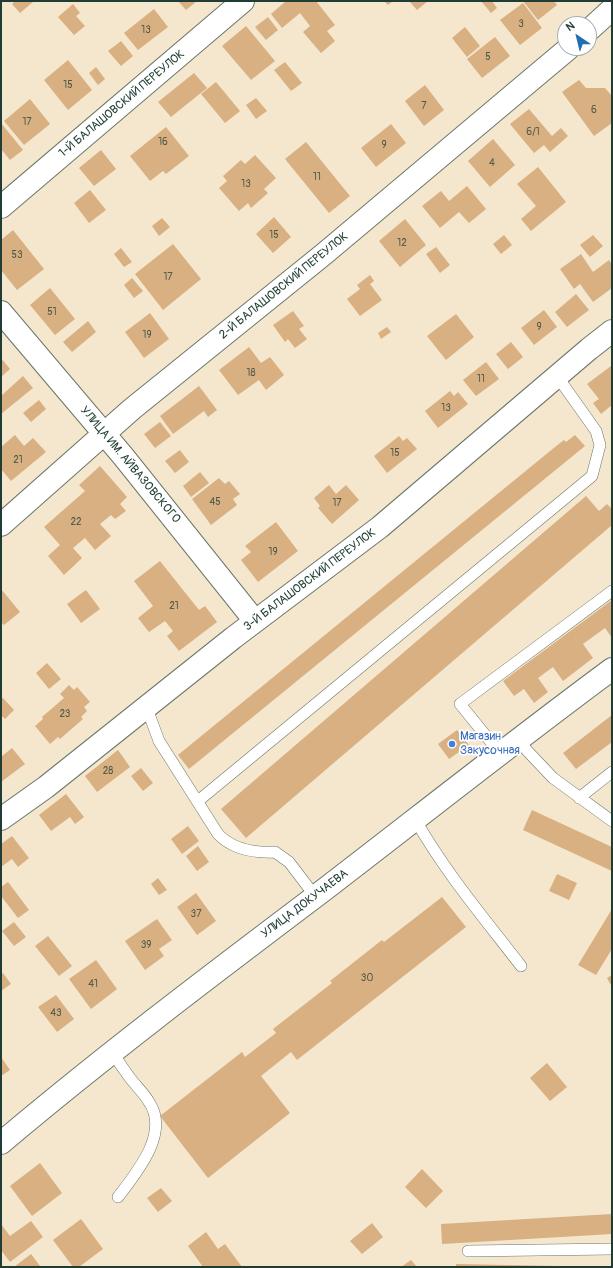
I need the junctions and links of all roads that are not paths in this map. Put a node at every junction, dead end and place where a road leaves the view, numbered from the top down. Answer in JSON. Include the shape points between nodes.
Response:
{"nodes":[{"id":1,"x":243,"y":1,"type":"edge"},
{"id":2,"x":612,"y":9,"type":"edge"},
{"id":3,"x":597,"y":23,"type":"edge"},
{"id":4,"x":559,"y":56,"type":"edge"},
{"id":5,"x":1,"y":207,"type":"edge"},
{"id":6,"x":1,"y":312,"type":"edge"},
{"id":7,"x":612,"y":331,"type":"edge"},
{"id":8,"x":557,"y":376,"type":"junction"},
{"id":9,"x":104,"y":434,"type":"junction"},
{"id":10,"x":1,"y":525,"type":"edge"},
{"id":11,"x":612,"y":591,"type":"edge"},
{"id":12,"x":255,"y":621,"type":"junction"},
{"id":13,"x":612,"y":669,"type":"edge"},
{"id":14,"x":146,"y":706,"type":"junction"},
{"id":15,"x":516,"y":740,"type":"junction"},
{"id":16,"x":500,"y":753,"type":"junction"},
{"id":17,"x":612,"y":772,"type":"edge"},
{"id":18,"x":579,"y":798,"type":"junction"},
{"id":19,"x":198,"y":801,"type":"junction"},
{"id":20,"x":415,"y":819,"type":"junction"},
{"id":21,"x":1,"y":820,"type":"edge"},
{"id":22,"x":612,"y":821,"type":"edge"},
{"id":23,"x":315,"y":896,"type":"junction"},
{"id":24,"x":521,"y":966,"type":"dead end"},
{"id":25,"x":113,"y":1053,"type":"junction"},
{"id":26,"x":1,"y":1143,"type":"edge"},
{"id":27,"x":118,"y":1197,"type":"dead end"},
{"id":28,"x":612,"y":1249,"type":"edge"},
{"id":29,"x":468,"y":1251,"type":"dead end"}],
"edges":[{"from":1,"to":5,"type":"street","name":"1-Й БАЛАШОВСКИЙ ПЕРЕУЛОК"},
{"from":2,"to":3,"type":"street"},
{"from":4,"to":9,"type":"street","name":"2-Й БАЛАШОВСКИЙ ПЕРЕУЛОК"},
{"from":6,"to":9,"type":"street","name":"УЛИЦА ИМ. АЙВАЗОВСКОГО"},
{"from":7,"to":8,"type":"street","name":"3-Й БАЛАШОВСКИЙ ПЕРЕУЛОК"},
{"from":8,"to":12,"type":"street","name":"3-Й БАЛАШОВСКИЙ ПЕРЕУЛОК","via":[[380,528]]},
{"from":8,"to":19,"type":"lane","via":[[596,431],[600,445],[592,476]]},
{"from":9,"to":10,"type":"street","name":"2-Й БАЛАШОВСКИЙ ПЕРЕУЛОК"},
{"from":9,"to":12,"type":"street","name":"УЛИЦА ИМ. АЙВАЗОВСКОГО"},
{"from":11,"to":16,"type":"lane","via":[[460,704]]},
{"from":12,"to":14,"type":"street","name":"3-Й БАЛАШОВСКИЙ ПЕРЕУЛОК"},
{"from":13,"to":15,"type":"street","name":"УЛИЦА ДОКУЧАЕВА"},
{"from":14,"to":19,"type":"lane","via":[[160,741]]},
{"from":14,"to":21,"type":"street","name":"3-Й БАЛАШОВСКИЙ ПЕРЕУЛОК"},
{"from":15,"to":16,"type":"street","name":"УЛИЦА ДОКУЧАЕВА"},
{"from":15,"to":18,"type":"lane","via":[[553,778]]},
{"from":16,"to":20,"type":"street","name":"УЛИЦА ДОКУЧАЕВА"},
{"from":17,"to":18,"type":"lane"},
{"from":18,"to":22,"type":"lane"},
{"from":19,"to":23,"type":"lane","via":[[218,834],[226,842],[261,853],[276,852],[289,862]]},
{"from":20,"to":23,"type":"street","name":"УЛИЦА ДОКУЧАЕВА"},
{"from":20,"to":24,"type":"lane","via":[[458,886]]},
{"from":23,"to":25,"type":"street","name":"УЛИЦА ДОКУЧАЕВА"},
{"from":25,"to":26,"type":"street","name":"УЛИЦА ДОКУЧАЕВА"},
{"from":25,"to":27,"type":"lane","via":[[130,1079],[150,1102],[156,1118],[156,1134],[141,1166]]},
{"from":28,"to":29,"type":"lane"}]}
